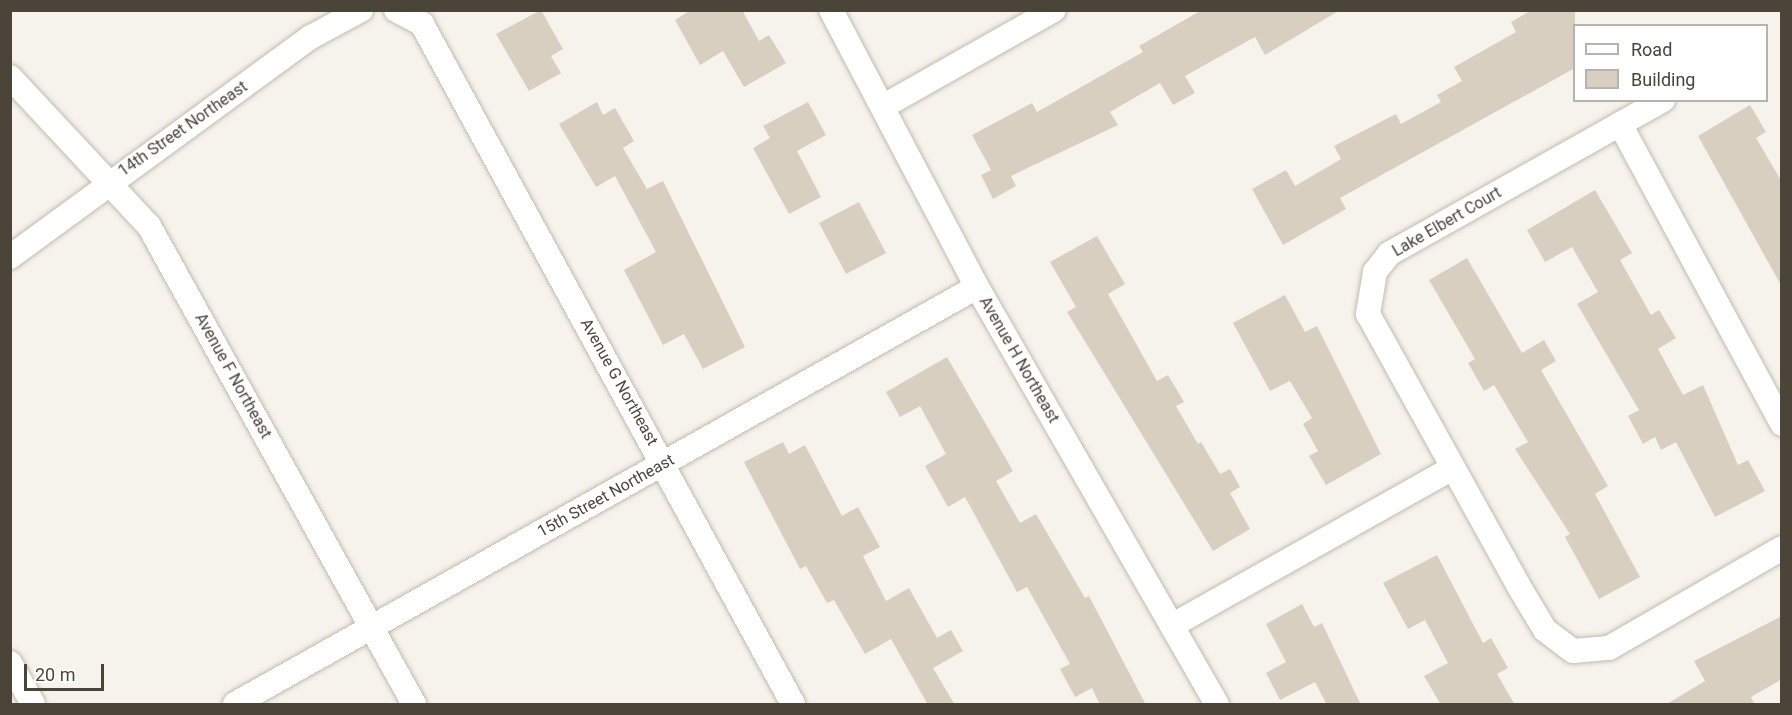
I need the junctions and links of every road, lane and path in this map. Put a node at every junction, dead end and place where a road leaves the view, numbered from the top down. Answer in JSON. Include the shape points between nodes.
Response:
{"nodes":[{"id":1,"x":361,"y":10,"type":"edge"},
{"id":2,"x":396,"y":10,"type":"edge"},
{"id":3,"x":831,"y":10,"type":"edge"},
{"id":4,"x":1054,"y":10,"type":"edge"},
{"id":5,"x":10,"y":77,"type":"edge"},
{"id":6,"x":1659,"y":102,"type":"edge"},
{"id":7,"x":884,"y":106,"type":"junction"},
{"id":8,"x":1620,"y":124,"type":"junction"},
{"id":9,"x":108,"y":182,"type":"junction"},
{"id":10,"x":10,"y":256,"type":"edge"},
{"id":11,"x":977,"y":287,"type":"junction"},
{"id":12,"x":1782,"y":424,"type":"edge"},
{"id":13,"x":664,"y":464,"type":"junction"},
{"id":14,"x":1453,"y":468,"type":"junction"},
{"id":15,"x":1782,"y":548,"type":"edge"},
{"id":16,"x":1173,"y":625,"type":"junction"},
{"id":17,"x":373,"y":627,"type":"junction"},
{"id":18,"x":10,"y":663,"type":"edge"},
{"id":19,"x":33,"y":705,"type":"edge"},
{"id":20,"x":235,"y":705,"type":"edge"},
{"id":21,"x":414,"y":705,"type":"edge"},
{"id":22,"x":793,"y":705,"type":"edge"},
{"id":23,"x":1217,"y":705,"type":"edge"}],
"edges":[{"from":1,"to":9,"type":"street","name":"14th Street Northeast","via":[[311,37]]},
{"from":2,"to":13,"type":"street","name":"Avenue G Northeast","via":[[422,24]]},
{"from":3,"to":7,"type":"street","name":"Avenue H Northeast"},
{"from":4,"to":7,"type":"street"},
{"from":5,"to":9,"type":"street","name":"Avenue F Northeast"},
{"from":6,"to":8,"type":"street","name":"Lake Elbert Court"},
{"from":7,"to":11,"type":"street","name":"Avenue H Northeast"},
{"from":8,"to":12,"type":"street"},
{"from":8,"to":14,"type":"street","name":"Lake Elbert Court","via":[[1389,254],[1375,272],[1368,314]]},
{"from":9,"to":10,"type":"street","name":"14th Street Northeast"},
{"from":9,"to":17,"type":"street","name":"Avenue F Northeast","via":[[149,226]]},
{"from":11,"to":13,"type":"street","name":"15th Street Northeast"},
{"from":11,"to":16,"type":"street","name":"Avenue H Northeast"},
{"from":13,"to":17,"type":"street","name":"15th Street Northeast"},
{"from":13,"to":22,"type":"street","name":"Avenue G Northeast"},
{"from":14,"to":15,"type":"street","name":"Lake Elbert Court","via":[[1545,630],[1573,651],[1609,648]]},
{"from":14,"to":16,"type":"street"},
{"from":16,"to":23,"type":"street","name":"Avenue H Northeast"},
{"from":17,"to":20,"type":"street","name":"15th Street Northeast"},
{"from":17,"to":21,"type":"street","name":"Avenue F Northeast"},
{"from":18,"to":19,"type":"street"}]}
